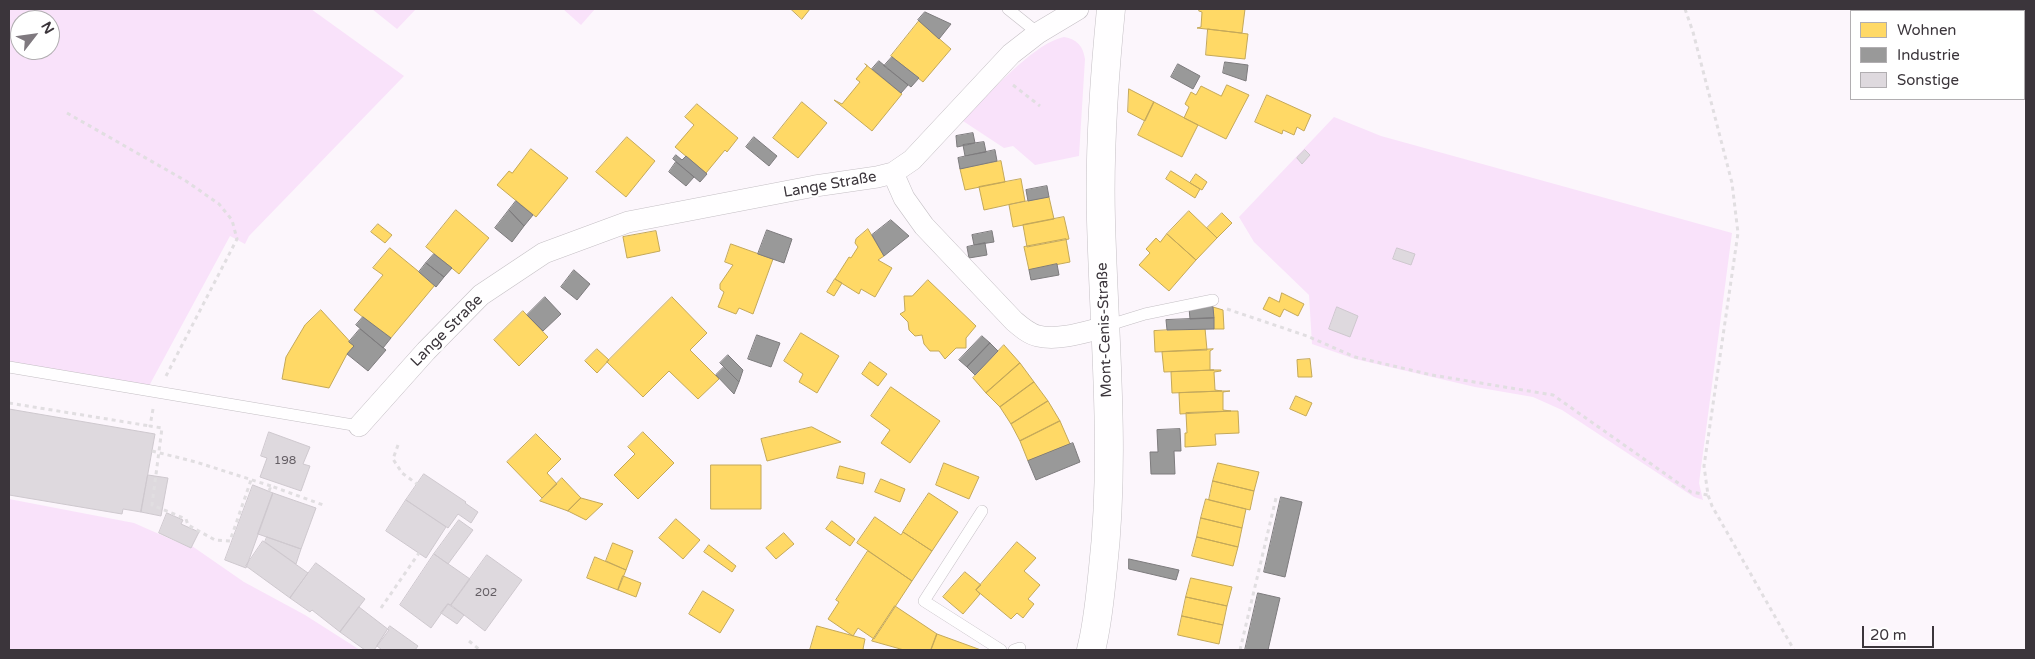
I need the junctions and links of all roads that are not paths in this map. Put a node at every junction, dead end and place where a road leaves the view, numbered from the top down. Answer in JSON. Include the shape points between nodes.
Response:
{"nodes":[{"id":1,"x":1008,"y":9,"type":"edge"},
{"id":2,"x":1078,"y":9,"type":"edge"},
{"id":3,"x":1111,"y":9,"type":"edge"},
{"id":4,"x":1038,"y":33,"type":"junction"},
{"id":5,"x":894,"y":172,"type":"junction"},
{"id":6,"x":1213,"y":300,"type":"road end"},
{"id":7,"x":1105,"y":326,"type":"junction"},
{"id":8,"x":9,"y":367,"type":"edge"},
{"id":9,"x":359,"y":426,"type":"joint"},
{"id":10,"x":982,"y":511,"type":"dead end"},
{"id":11,"x":1001,"y":650,"type":"edge"},
{"id":12,"x":1091,"y":650,"type":"edge"}],
"edges":[{"from":1,"to":4,"type":"lane"},
{"from":2,"to":4,"type":"street","name":"Lange Straße"},
{"from":3,"to":7,"type":"main road","name":"Mont-Cenis-Straße","via":[[1102,107],[1101,218]]},
{"from":4,"to":5,"type":"street","name":"Lange Straße","via":[[1011,54],[912,160]]},
{"from":5,"to":7,"type":"street","name":"Lange Straße","via":[[904,198],[924,226],[1014,321],[1037,336],[1053,337]]},
{"from":5,"to":9,"type":"street","name":"Lange Straße","via":[[628,222],[544,254],[481,295]]},
{"from":6,"to":7,"type":"lane"},
{"from":7,"to":12,"type":"main road","name":"Mont-Cenis-Straße","via":[[1109,493],[1100,601]]},
{"from":8,"to":9,"type":"lane","name":"Lange Straße","via":[[154,399]]},
{"from":10,"to":11,"type":"lane","via":[[924,601]]}]}
